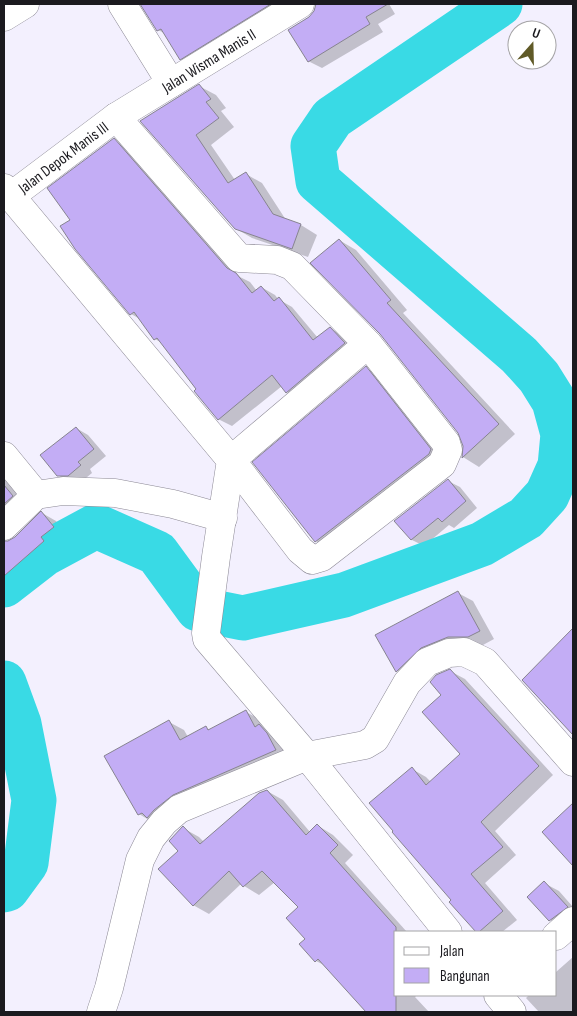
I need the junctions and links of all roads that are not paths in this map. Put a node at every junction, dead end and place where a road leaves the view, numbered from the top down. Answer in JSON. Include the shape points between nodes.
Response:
{"nodes":[{"id":1,"x":25,"y":4,"type":"edge"},
{"id":2,"x":122,"y":4,"type":"edge"},
{"id":3,"x":300,"y":4,"type":"edge"},
{"id":4,"x":4,"y":17,"type":"edge"},
{"id":5,"x":171,"y":83,"type":"junction"},
{"id":6,"x":116,"y":117,"type":"junction"},
{"id":7,"x":7,"y":192,"type":"edge"},
{"id":8,"x":368,"y":344,"type":"junction"},
{"id":9,"x":4,"y":456,"type":"edge"},
{"id":10,"x":231,"y":460,"type":"junction"},
{"id":11,"x":36,"y":495,"type":"junction"},
{"id":12,"x":223,"y":518,"type":"junction"},
{"id":13,"x":4,"y":526,"type":"edge"},
{"id":14,"x":306,"y":756,"type":"junction"},
{"id":15,"x":573,"y":762,"type":"edge"},
{"id":16,"x":573,"y":920,"type":"edge"},
{"id":17,"x":447,"y":931,"type":"edge"},
{"id":18,"x":557,"y":935,"type":"edge"},
{"id":19,"x":499,"y":996,"type":"edge"},
{"id":20,"x":101,"y":1012,"type":"edge"},
{"id":21,"x":512,"y":1012,"type":"edge"}],
"edges":[{"from":1,"to":4,"type":"street"},
{"from":2,"to":5,"type":"street"},
{"from":3,"to":5,"type":"street","name":"Jalan Wisma Manis II"},
{"from":5,"to":6,"type":"street","name":"Jalan Wisma Manis II"},
{"from":6,"to":7,"type":"street","name":"Jalan Depok Manis III"},
{"from":6,"to":8,"type":"street","via":[[239,258],[277,260],[292,266]]},
{"from":7,"to":10,"type":"street"},
{"from":8,"to":10,"type":"street"},
{"from":8,"to":10,"type":"street","via":[[446,443],[448,450],[442,464],[322,557],[312,560],[300,550]]},
{"from":9,"to":11,"type":"street"},
{"from":10,"to":12,"type":"street"},
{"from":11,"to":12,"type":"street","via":[[63,491],[115,493]]},
{"from":11,"to":13,"type":"street"},
{"from":12,"to":14,"type":"street","via":[[207,640]]},
{"from":14,"to":15,"type":"street","via":[[365,745],[375,740],[407,683],[427,662],[449,653],[464,652],[485,662]]},
{"from":14,"to":17,"type":"street"},
{"from":14,"to":20,"type":"street","via":[[180,809],[151,838],[140,860]]},
{"from":16,"to":18,"type":"street"},
{"from":19,"to":21,"type":"street"}]}
